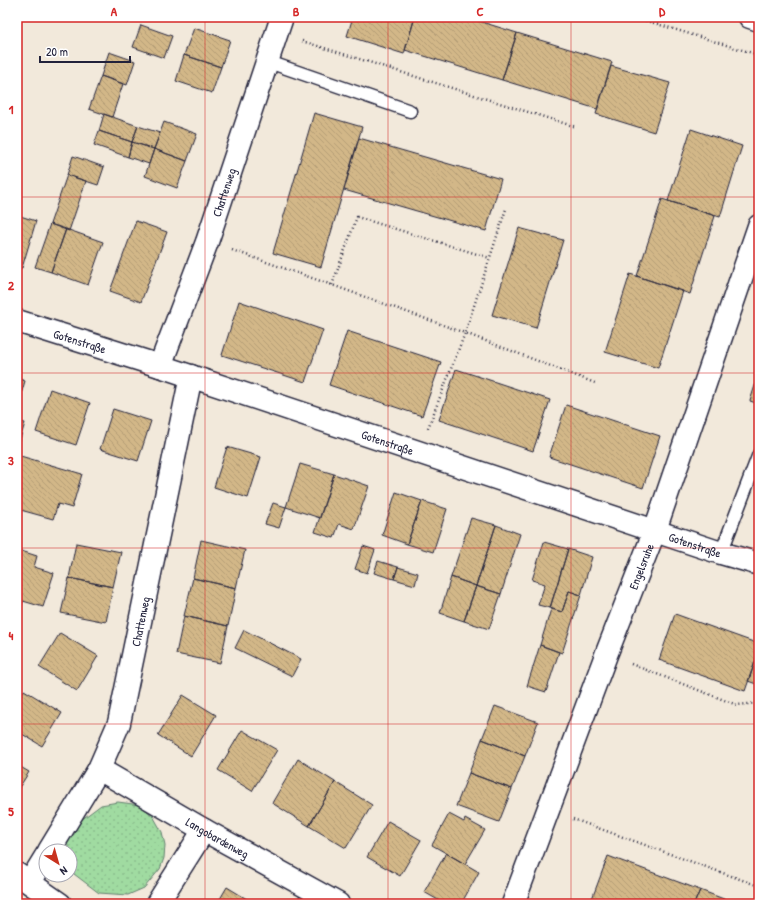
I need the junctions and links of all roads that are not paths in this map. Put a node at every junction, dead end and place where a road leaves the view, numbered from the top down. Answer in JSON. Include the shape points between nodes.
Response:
{"nodes":[{"id":1,"x":750,"y":17,"type":"edge"},
{"id":2,"x":759,"y":20,"type":"edge"},
{"id":3,"x":279,"y":25,"type":"edge"},
{"id":4,"x":266,"y":61,"type":"junction"},
{"id":5,"x":410,"y":111,"type":"dead end"},
{"id":6,"x":759,"y":226,"type":"edge"},
{"id":7,"x":17,"y":321,"type":"edge"},
{"id":8,"x":160,"y":366,"type":"junction"},
{"id":9,"x":191,"y":376,"type":"junction"},
{"id":10,"x":759,"y":454,"type":"edge"},
{"id":11,"x":655,"y":530,"type":"junction"},
{"id":12,"x":721,"y":553,"type":"junction"},
{"id":13,"x":759,"y":564,"type":"edge"},
{"id":14,"x":99,"y":769,"type":"junction"},
{"id":15,"x":204,"y":830,"type":"junction"},
{"id":16,"x":54,"y":843,"type":"edge"},
{"id":17,"x":38,"y":864,"type":"edge"},
{"id":18,"x":24,"y":878,"type":"edge"},
{"id":19,"x":60,"y":904,"type":"edge"},
{"id":20,"x":157,"y":904,"type":"edge"},
{"id":21,"x":338,"y":904,"type":"edge"},
{"id":22,"x":513,"y":904,"type":"edge"}],
"edges":[{"from":1,"to":2,"type":"street"},
{"from":3,"to":4,"type":"street","name":"Chattenweg"},
{"from":4,"to":5,"type":"lane"},
{"from":4,"to":8,"type":"street","name":"Chattenweg","via":[[207,242]]},
{"from":6,"to":11,"type":"street","name":"Engelsruhe"},
{"from":7,"to":8,"type":"street","name":"Gotenstraße"},
{"from":8,"to":9,"type":"street","name":"Gotenstraße"},
{"from":9,"to":11,"type":"street","name":"Gotenstraße"},
{"from":9,"to":14,"type":"street","name":"Chattenweg","via":[[119,723]]},
{"from":10,"to":12,"type":"lane"},
{"from":11,"to":12,"type":"street","name":"Gotenstraße"},
{"from":11,"to":22,"type":"street","name":"Engelsruhe"},
{"from":12,"to":13,"type":"street","name":"Gotenstraße"},
{"from":14,"to":15,"type":"street","name":"Langobardenweg"},
{"from":14,"to":16,"type":"street","name":"Chattenweg"},
{"from":15,"to":20,"type":"street"},
{"from":15,"to":21,"type":"street","name":"Langobardenweg"},
{"from":17,"to":18,"type":"street"},
{"from":18,"to":19,"type":"street"}]}
